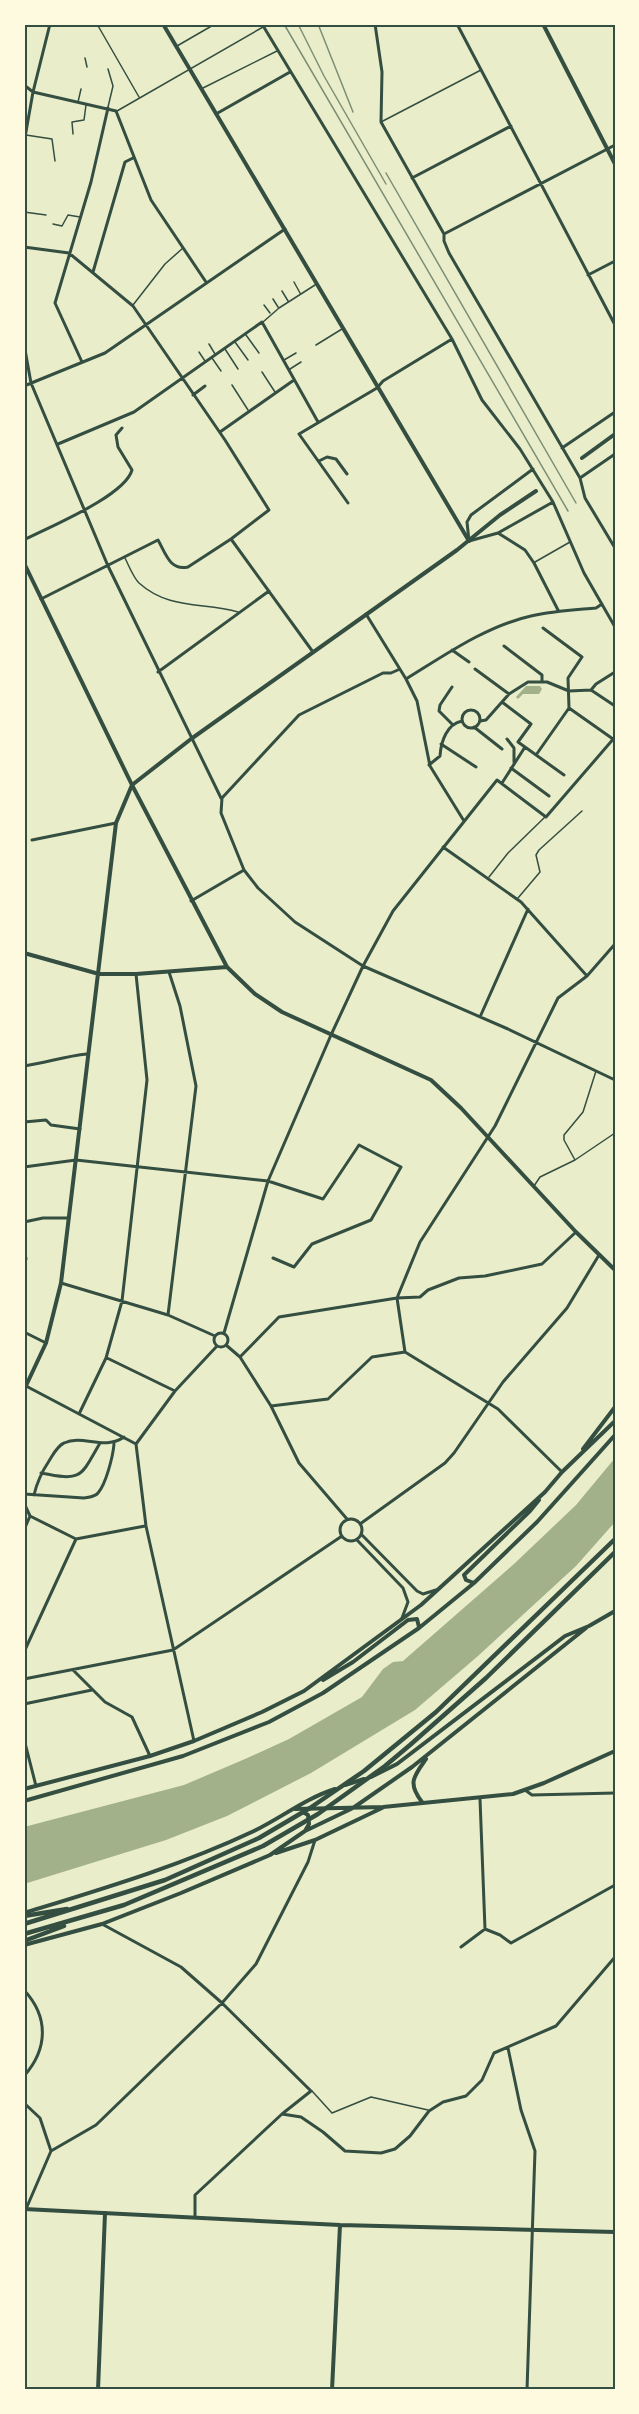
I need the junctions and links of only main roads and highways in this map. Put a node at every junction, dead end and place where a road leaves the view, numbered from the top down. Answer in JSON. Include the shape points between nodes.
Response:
{"nodes":[{"id":1,"x":163,"y":24,"type":"edge"},
{"id":2,"x":543,"y":24,"type":"edge"},
{"id":3,"x":615,"y":164,"type":"edge"},
{"id":4,"x":615,"y":434,"type":"edge"},
{"id":5,"x":582,"y":458,"type":"dead end"},
{"id":6,"x":536,"y":490,"type":"dead end"},
{"id":7,"x":469,"y":541,"type":"junction"},
{"id":8,"x":24,"y":563,"type":"edge"},
{"id":9,"x":132,"y":785,"type":"junction"},
{"id":10,"x":24,"y":953,"type":"edge"},
{"id":11,"x":227,"y":967,"type":"junction"},
{"id":12,"x":99,"y":974,"type":"junction"},
{"id":13,"x":615,"y":1270,"type":"edge"},
{"id":14,"x":25,"y":1388,"type":"edge"},
{"id":15,"x":615,"y":1407,"type":"edge"},
{"id":16,"x":615,"y":1421,"type":"edge"},
{"id":17,"x":615,"y":1435,"type":"edge"},
{"id":18,"x":575,"y":1460,"type":"junction"},
{"id":19,"x":545,"y":1492,"type":"junction"},
{"id":20,"x":615,"y":1539,"type":"edge"},
{"id":21,"x":615,"y":1552,"type":"edge"},
{"id":22,"x":474,"y":1583,"type":"junction"},
{"id":23,"x":615,"y":1611,"type":"edge"},
{"id":24,"x":589,"y":1626,"type":"junction"},
{"id":25,"x":419,"y":1628,"type":"junction"},
{"id":26,"x":304,"y":1691,"type":"junction"},
{"id":27,"x":615,"y":1751,"type":"edge"},
{"id":28,"x":429,"y":1754,"type":"junction"},
{"id":29,"x":24,"y":1789,"type":"edge"},
{"id":30,"x":24,"y":1801,"type":"edge"},
{"id":31,"x":422,"y":1802,"type":"junction"},
{"id":32,"x":384,"y":1807,"type":"junction"},
{"id":33,"x":354,"y":1808,"type":"junction"},
{"id":34,"x":294,"y":1809,"type":"junction"},
{"id":35,"x":305,"y":1831,"type":"junction"},
{"id":36,"x":270,"y":1855,"type":"junction"},
{"id":37,"x":88,"y":1905,"type":"junction"},
{"id":38,"x":24,"y":1915,"type":"edge"},
{"id":39,"x":95,"y":1915,"type":"junction"},
{"id":40,"x":24,"y":1924,"type":"edge"},
{"id":41,"x":24,"y":1934,"type":"edge"},
{"id":42,"x":24,"y":1943,"type":"edge"},
{"id":43,"x":25,"y":2209,"type":"edge"},
{"id":44,"x":105,"y":2212,"type":"junction"},
{"id":45,"x":340,"y":2225,"type":"junction"},
{"id":46,"x":615,"y":2232,"type":"edge"},
{"id":47,"x":98,"y":2390,"type":"edge"},
{"id":48,"x":332,"y":2390,"type":"edge"}],
"edges":[{"from":1,"to":7,"type":"main road"},
{"from":2,"to":3,"type":"main road"},
{"from":4,"to":5,"type":"main road"},
{"from":6,"to":7,"type":"main road"},
{"from":7,"to":9,"type":"main road"},
{"from":8,"to":9,"type":"main road"},
{"from":9,"to":11,"type":"main road"},
{"from":9,"to":12,"type":"main road","via":[[116,823]]},
{"from":10,"to":12,"type":"main road"},
{"from":11,"to":12,"type":"main road"},
{"from":11,"to":13,"type":"main road","via":[[255,994],[282,1012],[430,1080]]},
{"from":12,"to":14,"type":"main road","via":[[61,1282],[46,1343]]},
{"from":15,"to":18,"type":"main road"},
{"from":16,"to":18,"type":"main road"},
{"from":17,"to":22,"type":"main road","via":[[537,1522]]},
{"from":18,"to":19,"type":"main road"},
{"from":19,"to":22,"type":"main road","via":[[464,1575]]},
{"from":19,"to":26,"type":"main road","via":[[437,1590]]},
{"from":20,"to":37,"type":"highway","via":[[436,1712],[364,1771],[259,1838],[165,1880]]},
{"from":21,"to":39,"type":"highway","via":[[486,1678],[385,1766],[318,1814],[264,1846]]},
{"from":22,"to":25,"type":"main road"},
{"from":23,"to":24,"type":"main road"},
{"from":24,"to":28,"type":"main road"},
{"from":24,"to":34,"type":"main road","via":[[544,1650],[397,1764],[322,1793]]},
{"from":25,"to":26,"type":"main road","via":[[417,1619],[408,1620],[353,1662]]},
{"from":25,"to":30,"type":"main road","via":[[323,1693],[269,1722],[154,1766]]},
{"from":26,"to":29,"type":"main road","via":[[194,1741]]},
{"from":27,"to":31,"type":"main road","via":[[513,1794]]},
{"from":28,"to":31,"type":"main road","via":[[414,1776],[415,1793]]},
{"from":28,"to":33,"type":"main road"},
{"from":31,"to":32,"type":"main road"},
{"from":32,"to":33,"type":"main road"},
{"from":32,"to":36,"type":"main road","via":[[315,1840]]},
{"from":33,"to":34,"type":"main road"},
{"from":33,"to":35,"type":"main road"},
{"from":34,"to":35,"type":"main road","via":[[308,1815]]},
{"from":34,"to":38,"type":"main road","via":[[158,1871]]},
{"from":35,"to":36,"type":"main road"},
{"from":36,"to":42,"type":"main road","via":[[102,1924]]},
{"from":37,"to":38,"type":"highway"},
{"from":37,"to":40,"type":"highway"},
{"from":39,"to":41,"type":"highway"},
{"from":39,"to":42,"type":"highway"},
{"from":43,"to":44,"type":"main road"},
{"from":44,"to":45,"type":"main road"},
{"from":44,"to":47,"type":"main road"},
{"from":45,"to":46,"type":"main road"},
{"from":45,"to":48,"type":"main road"}]}
